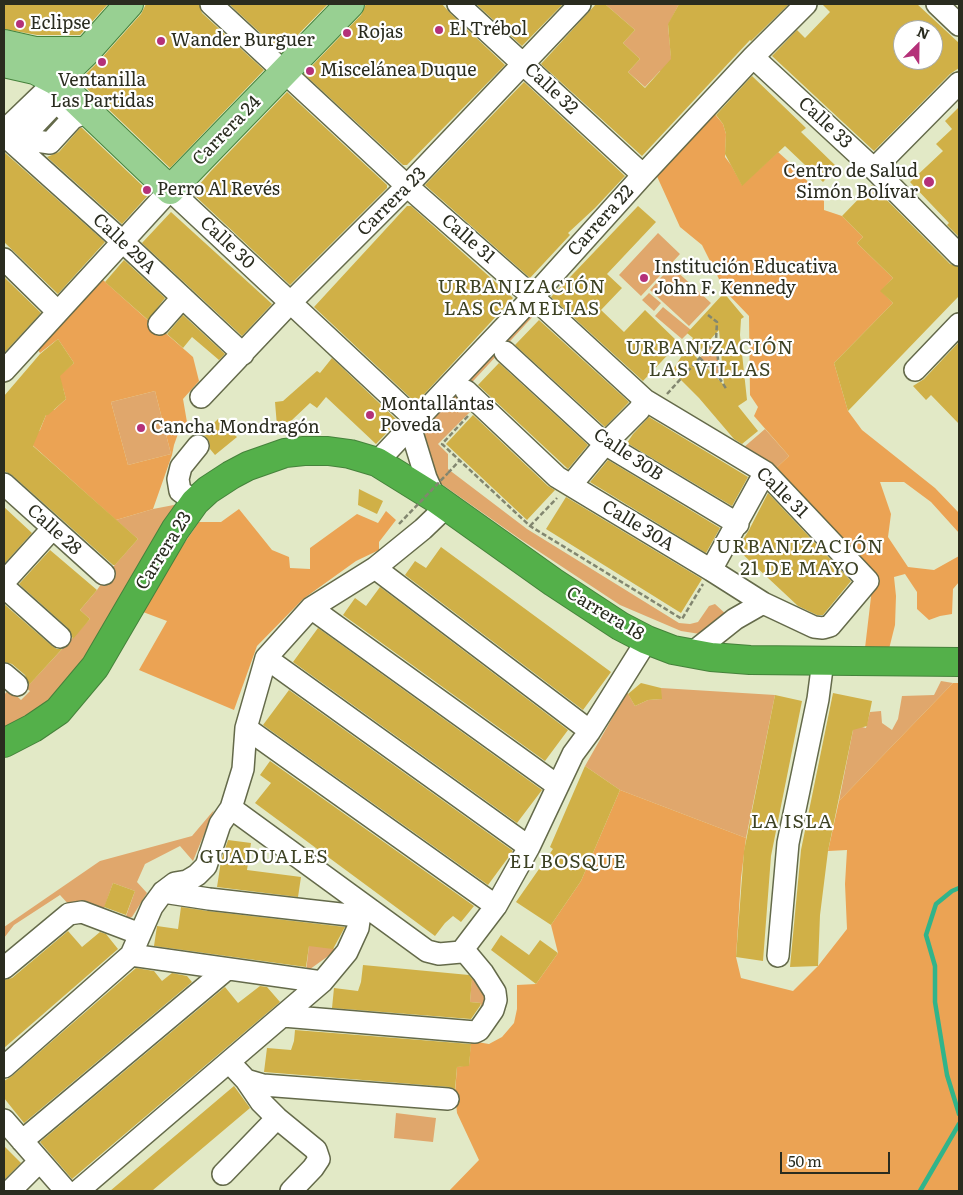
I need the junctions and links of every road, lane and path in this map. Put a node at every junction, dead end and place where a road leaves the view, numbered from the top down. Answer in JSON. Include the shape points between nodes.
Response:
{"nodes":[{"id":1,"x":129,"y":4,"type":"edge"},
{"id":2,"x":211,"y":4,"type":"edge"},
{"id":3,"x":350,"y":4,"type":"edge"},
{"id":4,"x":458,"y":4,"type":"edge"},
{"id":5,"x":580,"y":4,"type":"edge"},
{"id":6,"x":806,"y":4,"type":"edge"},
{"id":7,"x":936,"y":4,"type":"edge"},
{"id":8,"x":959,"y":25,"type":"edge"},
{"id":9,"x":4,"y":44,"type":"edge"},
{"id":10,"x":87,"y":50,"type":"junction"},
{"id":11,"x":754,"y":57,"type":"junction"},
{"id":12,"x":4,"y":63,"type":"edge"},
{"id":13,"x":524,"y":65,"type":"junction"},
{"id":14,"x":284,"y":73,"type":"junction"},
{"id":15,"x":959,"y":83,"type":"edge"},
{"id":16,"x":49,"y":84,"type":"junction"},
{"id":17,"x":80,"y":115,"type":"junction"},
{"id":18,"x":7,"y":130,"type":"edge"},
{"id":19,"x":874,"y":169,"type":"junction"},
{"id":20,"x":643,"y":175,"type":"junction"},
{"id":21,"x":408,"y":186,"type":"junction"},
{"id":22,"x":170,"y":190,"type":"junction"},
{"id":23,"x":122,"y":241,"type":"junction"},
{"id":24,"x":959,"y":255,"type":"edge"},
{"id":25,"x":4,"y":259,"type":"edge"},
{"id":26,"x":533,"y":297,"type":"junction"},
{"id":27,"x":182,"y":298,"type":"junction"},
{"id":28,"x":291,"y":302,"type":"junction"},
{"id":29,"x":58,"y":312,"type":"junction"},
{"id":30,"x":708,"y":315,"type":"dead end"},
{"id":31,"x":159,"y":324,"type":"dead end"},
{"id":32,"x":959,"y":324,"type":"edge"},
{"id":33,"x":716,"y":340,"type":"junction"},
{"id":34,"x":505,"y":352,"type":"dead end"},
{"id":35,"x":243,"y":354,"type":"junction"},
{"id":36,"x":700,"y":358,"type":"junction"},
{"id":37,"x":915,"y":370,"type":"dead end"},
{"id":38,"x":4,"y":371,"type":"edge"},
{"id":39,"x":720,"y":379,"type":"junction"},
{"id":40,"x":727,"y":390,"type":"dead end"},
{"id":41,"x":466,"y":391,"type":"joint"},
{"id":42,"x":201,"y":397,"type":"dead end"},
{"id":43,"x":650,"y":403,"type":"junction"},
{"id":44,"x":413,"y":423,"type":"junction"},
{"id":45,"x":605,"y":444,"type":"junction"},
{"id":46,"x":198,"y":446,"type":"dead end"},
{"id":47,"x":460,"y":460,"type":"junction"},
{"id":48,"x":377,"y":462,"type":"junction"},
{"id":49,"x":765,"y":472,"type":"junction"},
{"id":50,"x":4,"y":484,"type":"edge"},
{"id":51,"x":571,"y":485,"type":"junction"},
{"id":52,"x":195,"y":502,"type":"junction"},
{"id":53,"x":441,"y":502,"type":"junction"},
{"id":54,"x":400,"y":524,"type":"dead end"},
{"id":55,"x":738,"y":524,"type":"junction"},
{"id":56,"x":530,"y":526,"type":"junction"},
{"id":57,"x":52,"y":529,"type":"junction"},
{"id":58,"x":375,"y":568,"type":"junction"},
{"id":59,"x":711,"y":570,"type":"junction"},
{"id":60,"x":104,"y":574,"type":"dead end"},
{"id":61,"x":4,"y":582,"type":"edge"},
{"id":62,"x":4,"y":587,"type":"edge"},
{"id":63,"x":763,"y":603,"type":"junction"},
{"id":64,"x":311,"y":608,"type":"junction"},
{"id":65,"x":830,"y":626,"type":"joint"},
{"id":66,"x":60,"y":637,"type":"dead end"},
{"id":67,"x":647,"y":640,"type":"junction"},
{"id":68,"x":690,"y":654,"type":"junction"},
{"id":69,"x":266,"y":658,"type":"junction"},
{"id":70,"x":823,"y":662,"type":"junction"},
{"id":71,"x":959,"y":662,"type":"edge"},
{"id":72,"x":246,"y":728,"type":"junction"},
{"id":73,"x":590,"y":731,"type":"junction"},
{"id":74,"x":4,"y":743,"type":"edge"},
{"id":75,"x":558,"y":786,"type":"junction"},
{"id":76,"x":231,"y":808,"type":"junction"},
{"id":77,"x":529,"y":847,"type":"junction"},
{"id":78,"x":163,"y":892,"type":"junction"},
{"id":79,"x":496,"y":906,"type":"junction"},
{"id":80,"x":365,"y":912,"type":"junction"},
{"id":81,"x":140,"y":934,"type":"junction"},
{"id":82,"x":463,"y":949,"type":"junction"},
{"id":83,"x":131,"y":955,"type":"junction"},
{"id":84,"x":778,"y":956,"type":"dead end"},
{"id":85,"x":4,"y":968,"type":"edge"},
{"id":86,"x":227,"y":969,"type":"junction"},
{"id":87,"x":322,"y":982,"type":"junction"},
{"id":88,"x":283,"y":1016,"type":"junction"},
{"id":89,"x":229,"y":1062,"type":"junction"},
{"id":90,"x":4,"y":1066,"type":"edge"},
{"id":91,"x":246,"y":1080,"type":"junction"},
{"id":92,"x":448,"y":1099,"type":"dead end"},
{"id":93,"x":277,"y":1118,"type":"junction"},
{"id":94,"x":4,"y":1120,"type":"edge"},
{"id":95,"x":22,"y":1141,"type":"junction"},
{"id":96,"x":40,"y":1161,"type":"junction"},
{"id":97,"x":223,"y":1174,"type":"dead end"},
{"id":98,"x":10,"y":1191,"type":"edge"},
{"id":99,"x":66,"y":1191,"type":"edge"},
{"id":100,"x":78,"y":1191,"type":"edge"},
{"id":101,"x":291,"y":1191,"type":"edge"}],
"edges":[{"from":1,"to":10,"type":"main road"},
{"from":2,"to":14,"type":"street","name":"Calle 31"},
{"from":3,"to":14,"type":"main road","name":"Carrera 24"},
{"from":4,"to":13,"type":"street","name":"Calle 32"},
{"from":5,"to":13,"type":"street","name":"Carrera 23"},
{"from":6,"to":11,"type":"street","name":"Carrera 22"},
{"from":7,"to":8,"type":"street"},
{"from":9,"to":10,"type":"main road","via":[[35,51]]},
{"from":10,"to":16,"type":"main road"},
{"from":11,"to":19,"type":"street","name":"Calle 33"},
{"from":11,"to":20,"type":"street","name":"Carrera 22"},
{"from":12,"to":16,"type":"main road"},
{"from":13,"to":20,"type":"street","name":"Calle 32"},
{"from":13,"to":21,"type":"street","name":"Carrera 23"},
{"from":14,"to":21,"type":"street","name":"Calle 31"},
{"from":14,"to":22,"type":"main road","name":"Carrera 24"},
{"from":15,"to":19,"type":"street"},
{"from":16,"to":17,"type":"main road","name":"Calle 30"},
{"from":16,"to":18,"type":"street"},
{"from":17,"to":18,"type":"street","via":[[50,143]]},
{"from":17,"to":22,"type":"main road","name":"Calle 30"},
{"from":18,"to":23,"type":"street","name":"Calle 29A"},
{"from":19,"to":24,"type":"street","name":"Calle 33"},
{"from":20,"to":26,"type":"street","name":"Carrera 22"},
{"from":21,"to":26,"type":"street","name":"Calle 31"},
{"from":21,"to":28,"type":"street","name":"Carrera 23"},
{"from":22,"to":23,"type":"street","name":"Carrera 24"},
{"from":22,"to":28,"type":"street","name":"Calle 30"},
{"from":23,"to":27,"type":"street","name":"Calle 29A"},
{"from":23,"to":29,"type":"street","name":"Carrera 24"},
{"from":25,"to":29,"type":"street"},
{"from":26,"to":43,"type":"street","name":"Calle 31"},
{"from":26,"to":44,"type":"street","name":"Carrera 22"},
{"from":27,"to":31,"type":"street"},
{"from":27,"to":35,"type":"street","name":"Calle 29A"},
{"from":28,"to":35,"type":"street","name":"Carrera 23"},
{"from":28,"to":44,"type":"street","name":"Calle 30"},
{"from":29,"to":38,"type":"street","name":"Carrera 24"},
{"from":30,"to":33,"type":"path","via":[[716,322]]},
{"from":32,"to":37,"type":"street"},
{"from":33,"to":36,"type":"path"},
{"from":33,"to":39,"type":"path"},
{"from":34,"to":45,"type":"street","name":"Calle 30B"},
{"from":35,"to":42,"type":"street","name":"Carrera 23"},
{"from":36,"to":39,"type":"path"},
{"from":36,"to":43,"type":"path"},
{"from":39,"to":40,"type":"path"},
{"from":41,"to":47,"type":"path","via":[[474,410],[442,444]]},
{"from":41,"to":51,"type":"street","name":"Calle 30A","via":[[557,477]]},
{"from":43,"to":45,"type":"street"},
{"from":43,"to":49,"type":"street","name":"Calle 31"},
{"from":44,"to":48,"type":"street","name":"Carrera 22"},
{"from":44,"to":53,"type":"street","name":"Calle 30","via":[[426,478]]},
{"from":45,"to":51,"type":"street"},
{"from":45,"to":55,"type":"street","name":"Calle 30B"},
{"from":46,"to":52,"type":"street","via":[[181,467],[178,479],[180,491]]},
{"from":47,"to":54,"type":"path","bridge":true},
{"from":47,"to":56,"type":"path"},
{"from":48,"to":52,"type":"highway","name":"Carrera 23","via":[[328,451],[286,453],[231,475]]},
{"from":48,"to":53,"type":"highway","name":"Carrera 18"},
{"from":49,"to":55,"type":"street"},
{"from":49,"to":65,"type":"street","name":"Calle 31","via":[[868,581]]},
{"from":50,"to":57,"type":"street","name":"Calle 28"},
{"from":51,"to":56,"type":"path"},
{"from":51,"to":59,"type":"street","name":"Calle 30A"},
{"from":52,"to":74,"type":"highway","name":"Carrera 23","via":[[175,530],[95,667],[58,711]]},
{"from":53,"to":58,"type":"street","via":[[423,529]]},
{"from":53,"to":67,"type":"highway","name":"Carrera 18","via":[[560,587]]},
{"from":55,"to":59,"type":"street"},
{"from":56,"to":59,"type":"path","via":[[682,619]]},
{"from":57,"to":60,"type":"street","name":"Calle 28"},
{"from":57,"to":61,"type":"street"},
{"from":58,"to":64,"type":"street"},
{"from":58,"to":73,"type":"street"},
{"from":59,"to":63,"type":"street","name":"Calle 30A"},
{"from":62,"to":66,"type":"street"},
{"from":63,"to":65,"type":"street","name":"Calle 30A","via":[[814,627]]},
{"from":63,"to":68,"type":"street","via":[[735,619]]},
{"from":64,"to":69,"type":"street"},
{"from":64,"to":75,"type":"street"},
{"from":67,"to":68,"type":"highway","name":"Carrera 18"},
{"from":67,"to":73,"type":"street"},
{"from":68,"to":70,"type":"highway","name":"Carrera 18"},
{"from":69,"to":72,"type":"street"},
{"from":69,"to":77,"type":"street"},
{"from":70,"to":71,"type":"highway","name":"Carrera 18"},
{"from":70,"to":84,"type":"street","via":[[788,843]]},
{"from":72,"to":76,"type":"street","via":[[243,769]]},
{"from":72,"to":79,"type":"street"},
{"from":73,"to":75,"type":"street","via":[[573,754]]},
{"from":75,"to":77,"type":"street"},
{"from":76,"to":78,"type":"street","via":[[220,824],[206,866],[197,875],[175,883]]},
{"from":76,"to":80,"type":"street"},
{"from":77,"to":79,"type":"street"},
{"from":78,"to":80,"type":"street","via":[[349,915]]},
{"from":78,"to":81,"type":"street"},
{"from":79,"to":82,"type":"street"},
{"from":80,"to":82,"type":"street","via":[[427,951],[451,954]]},
{"from":80,"to":87,"type":"street","via":[[347,952]]},
{"from":81,"to":83,"type":"street"},
{"from":81,"to":85,"type":"street","via":[[82,912],[69,914]]},
{"from":82,"to":88,"type":"street","via":[[495,992],[493,1010],[474,1032]]},
{"from":83,"to":86,"type":"street"},
{"from":83,"to":90,"type":"street"},
{"from":86,"to":87,"type":"street"},
{"from":86,"to":95,"type":"street"},
{"from":87,"to":88,"type":"street"},
{"from":88,"to":89,"type":"street"},
{"from":89,"to":91,"type":"street"},
{"from":89,"to":100,"type":"street"},
{"from":91,"to":92,"type":"street","via":[[263,1085]]},
{"from":91,"to":93,"type":"street"},
{"from":93,"to":97,"type":"street"},
{"from":93,"to":101,"type":"street","via":[[316,1150],[318,1159]]},
{"from":94,"to":95,"type":"street"},
{"from":95,"to":96,"type":"street"},
{"from":96,"to":98,"type":"street"},
{"from":96,"to":99,"type":"street"}]}
